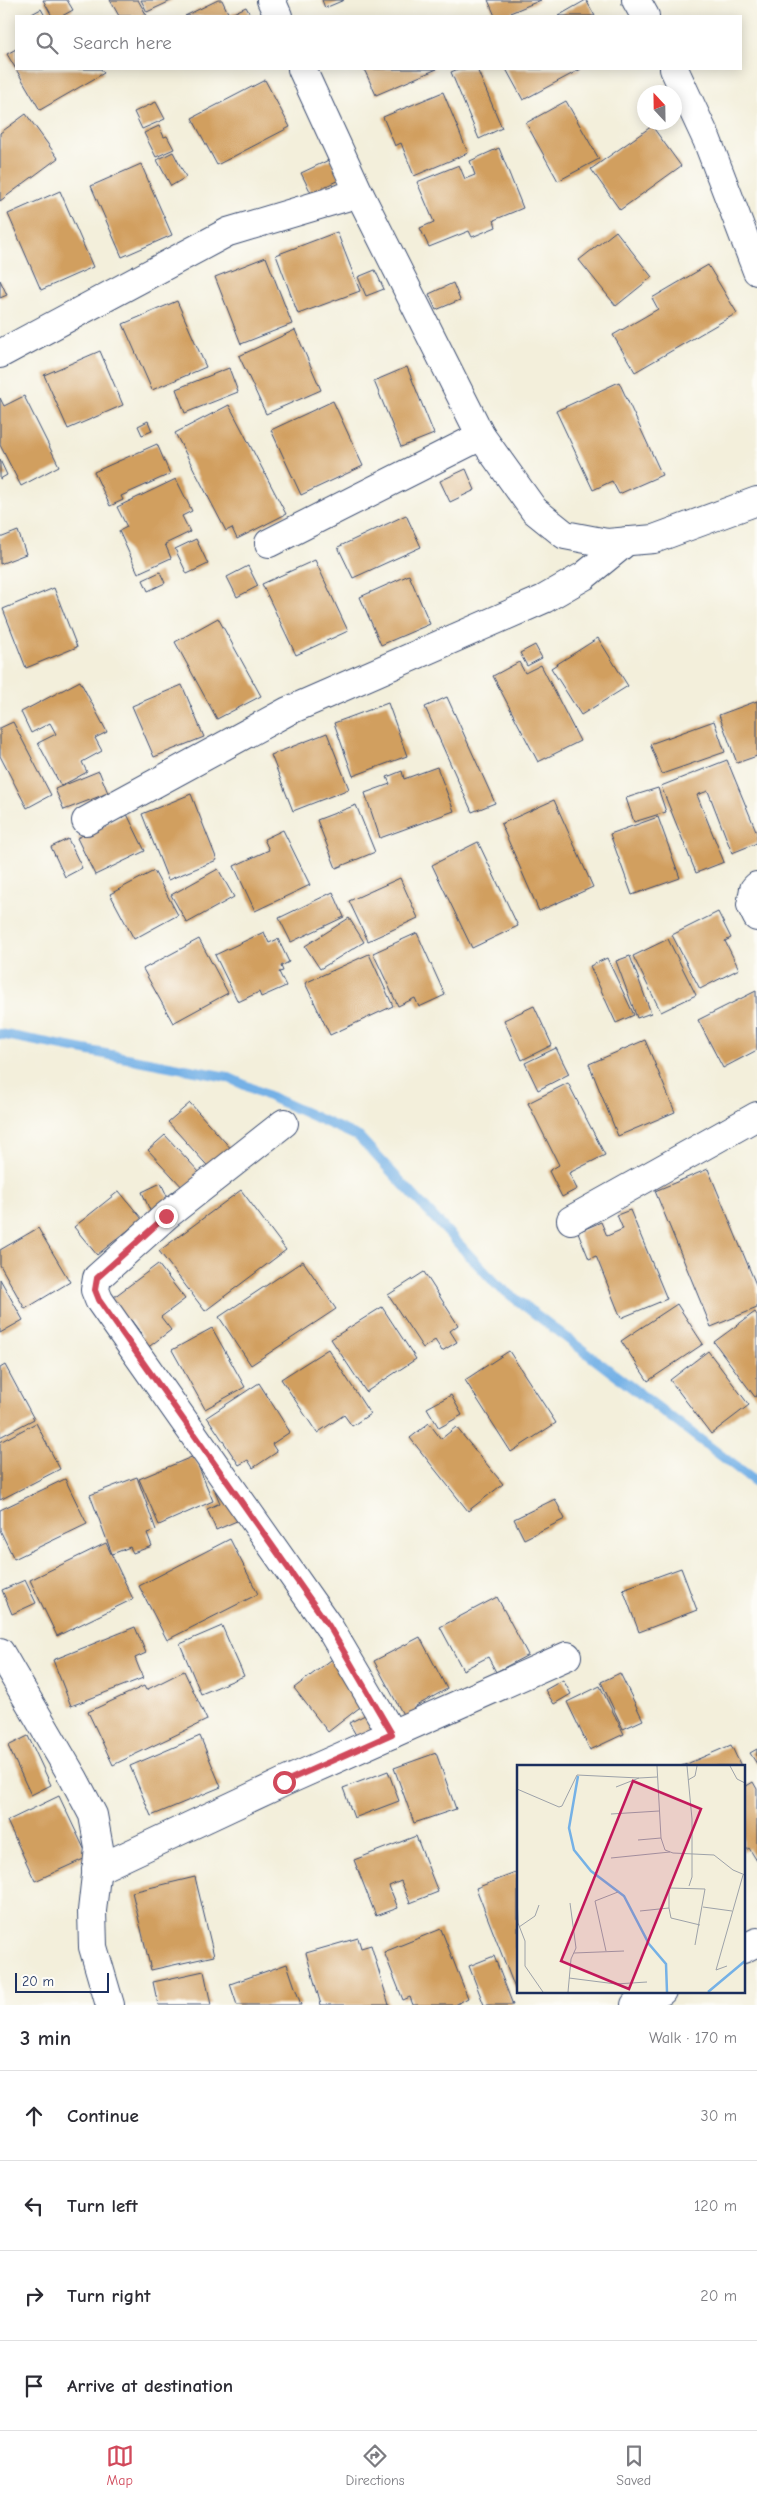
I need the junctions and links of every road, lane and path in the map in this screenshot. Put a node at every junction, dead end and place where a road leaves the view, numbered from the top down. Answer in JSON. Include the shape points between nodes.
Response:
{"nodes":[{"id":1,"x":271,"y":0,"type":"edge"},
{"id":2,"x":636,"y":0,"type":"edge"},
{"id":3,"x":278,"y":15,"type":"edge"},
{"id":4,"x":644,"y":15,"type":"edge"},
{"id":5,"x":302,"y":70,"type":"edge"},
{"id":6,"x":674,"y":70,"type":"edge"},
{"id":7,"x":359,"y":193,"type":"junction"},
{"id":8,"x":757,"y":271,"type":"edge"},
{"id":9,"x":0,"y":354,"type":"edge"},
{"id":10,"x":481,"y":436,"type":"junction"},
{"id":11,"x":757,"y":501,"type":"edge"},
{"id":12,"x":627,"y":541,"type":"junction"},
{"id":13,"x":269,"y":543,"type":"dead end"},
{"id":14,"x":86,"y":821,"type":"dead end"},
{"id":15,"x":757,"y":886,"type":"edge"},
{"id":16,"x":757,"y":917,"type":"edge"},
{"id":17,"x":757,"y":1116,"type":"edge"},
{"id":18,"x":284,"y":1123,"type":"dead end"},
{"id":19,"x":571,"y":1220,"type":"dead end"},
{"id":20,"x":0,"y":1652,"type":"edge"},
{"id":21,"x":567,"y":1656,"type":"dead end"},
{"id":22,"x":392,"y":1734,"type":"junction"},
{"id":23,"x":96,"y":1870,"type":"junction"},
{"id":24,"x":757,"y":1942,"type":"edge"},
{"id":25,"x":744,"y":1948,"type":"edge"},
{"id":26,"x":660,"y":1992,"type":"edge"},
{"id":27,"x":110,"y":2005,"type":"edge"},
{"id":28,"x":635,"y":2005,"type":"edge"}],
"edges":[{"from":1,"to":3,"type":"street"},
{"from":2,"to":4,"type":"street"},
{"from":5,"to":7,"type":"street"},
{"from":6,"to":8,"type":"street","via":[[707,140]]},
{"from":7,"to":9,"type":"street","via":[[228,232]]},
{"from":7,"to":10,"type":"street"},
{"from":10,"to":12,"type":"street","via":[[534,510],[565,535],[607,543]]},
{"from":10,"to":13,"type":"street"},
{"from":11,"to":12,"type":"street","via":[[654,539]]},
{"from":12,"to":14,"type":"street","via":[[584,576],[544,599],[288,711]]},
{"from":15,"to":16,"type":"street","via":[[751,905]]},
{"from":17,"to":19,"type":"street"},
{"from":18,"to":22,"type":"street","via":[[166,1216],[97,1278],[95,1290],[329,1626]]},
{"from":20,"to":23,"type":"street","via":[[93,1815],[99,1848]]},
{"from":21,"to":22,"type":"street"},
{"from":22,"to":23,"type":"street"},
{"from":23,"to":27,"type":"street","via":[[93,1947]]},
{"from":24,"to":25,"type":"street"},
{"from":26,"to":28,"type":"street"}]}
